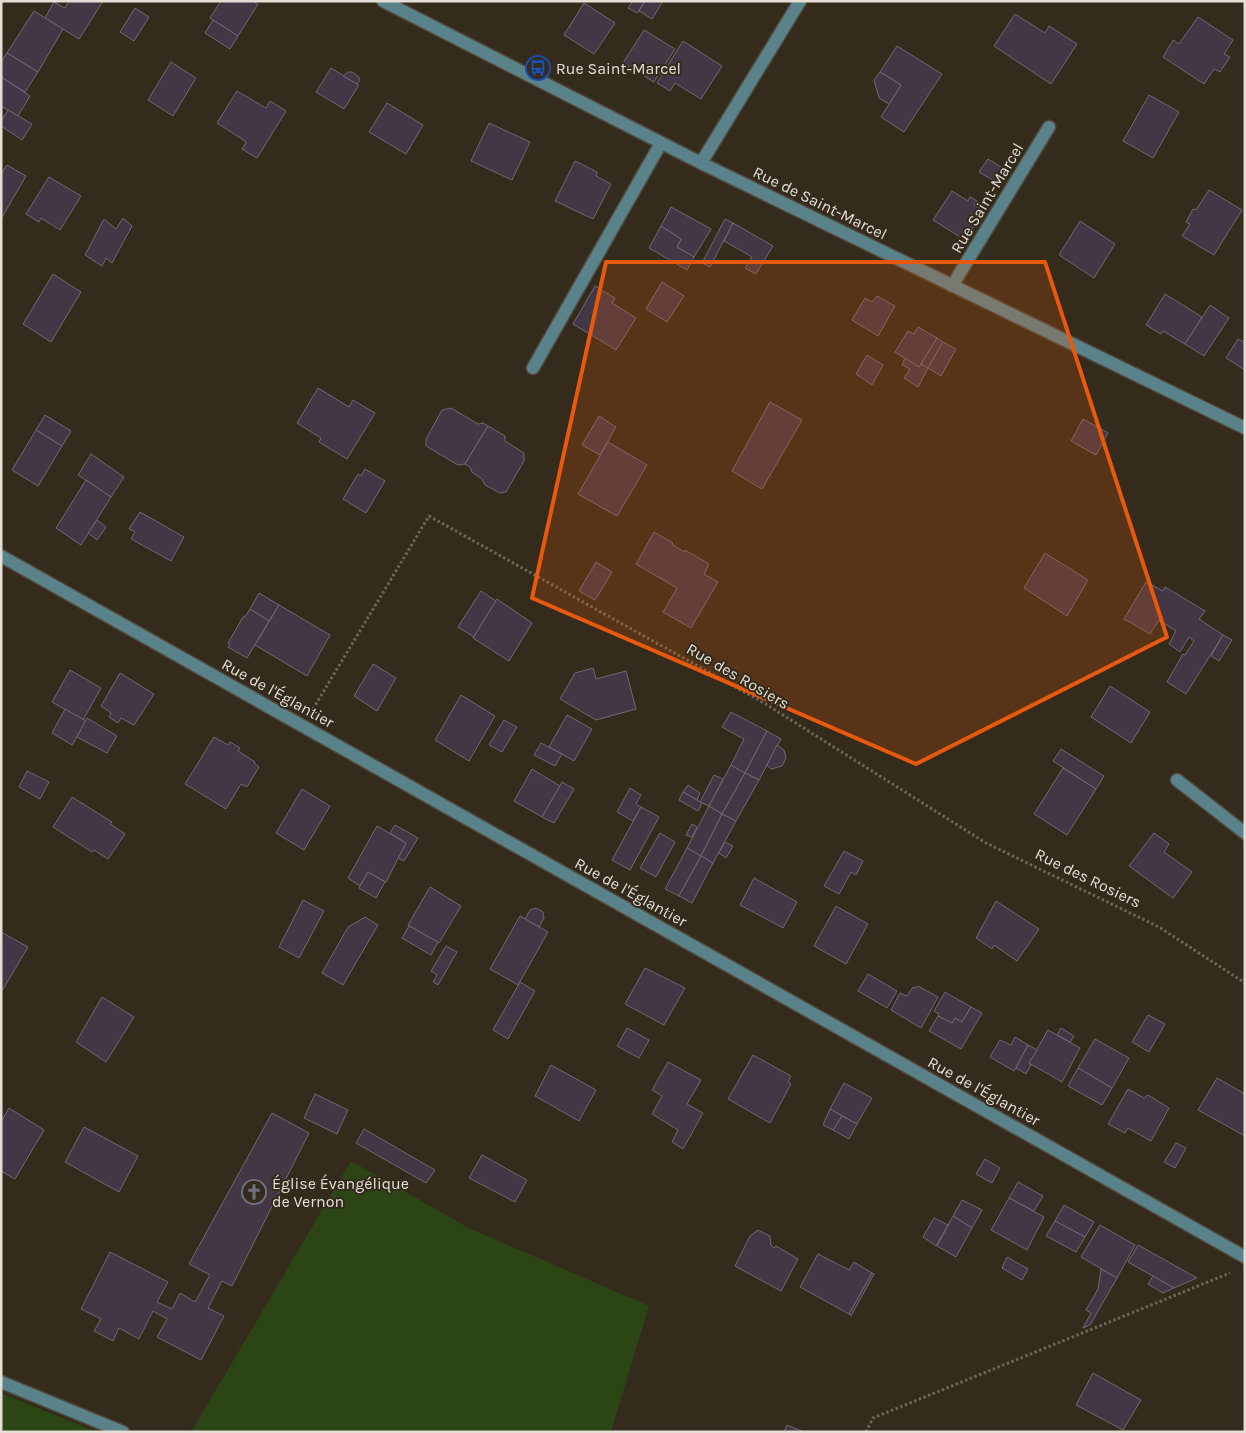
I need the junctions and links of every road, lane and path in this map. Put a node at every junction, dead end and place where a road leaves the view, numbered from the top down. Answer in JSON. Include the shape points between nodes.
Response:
{"nodes":[{"id":1,"x":383,"y":1,"type":"edge"},
{"id":2,"x":800,"y":1,"type":"edge"},
{"id":3,"x":1049,"y":127,"type":"dead end"},
{"id":4,"x":662,"y":143,"type":"junction"},
{"id":5,"x":701,"y":163,"type":"junction"},
{"id":6,"x":952,"y":286,"type":"junction"},
{"id":7,"x":533,"y":368,"type":"dead end"},
{"id":8,"x":1245,"y":428,"type":"edge"},
{"id":9,"x":1,"y":556,"type":"edge"},
{"id":10,"x":302,"y":726,"type":"junction"},
{"id":11,"x":1177,"y":780,"type":"dead end"},
{"id":12,"x":1245,"y":833,"type":"edge"},
{"id":13,"x":1245,"y":983,"type":"edge"},
{"id":14,"x":1245,"y":1257,"type":"edge"},
{"id":15,"x":1236,"y":1271,"type":"dead end"},
{"id":16,"x":1,"y":1382,"type":"edge"},
{"id":17,"x":123,"y":1432,"type":"edge"},
{"id":18,"x":866,"y":1432,"type":"edge"}],
"edges":[{"from":1,"to":4,"type":"street","name":"Rue de Saint-Marcel"},
{"from":2,"to":5,"type":"street"},
{"from":3,"to":6,"type":"street","name":"Rue Saint-Marcel"},
{"from":4,"to":5,"type":"street","name":"Rue de Saint-Marcel"},
{"from":4,"to":7,"type":"street"},
{"from":5,"to":6,"type":"street","name":"Rue de Saint-Marcel"},
{"from":6,"to":8,"type":"street","name":"Rue de Saint-Marcel"},
{"from":9,"to":10,"type":"street","name":"Rue de l'Églantier"},
{"from":10,"to":13,"type":"path","name":"Rue des Rosiers","via":[[429,516],[764,703],[986,843],[1159,927]]},
{"from":10,"to":14,"type":"street","name":"Rue de l'Églantier"},
{"from":11,"to":12,"type":"street"},
{"from":15,"to":18,"type":"path","via":[[873,1418]]},
{"from":16,"to":17,"type":"street"}]}
